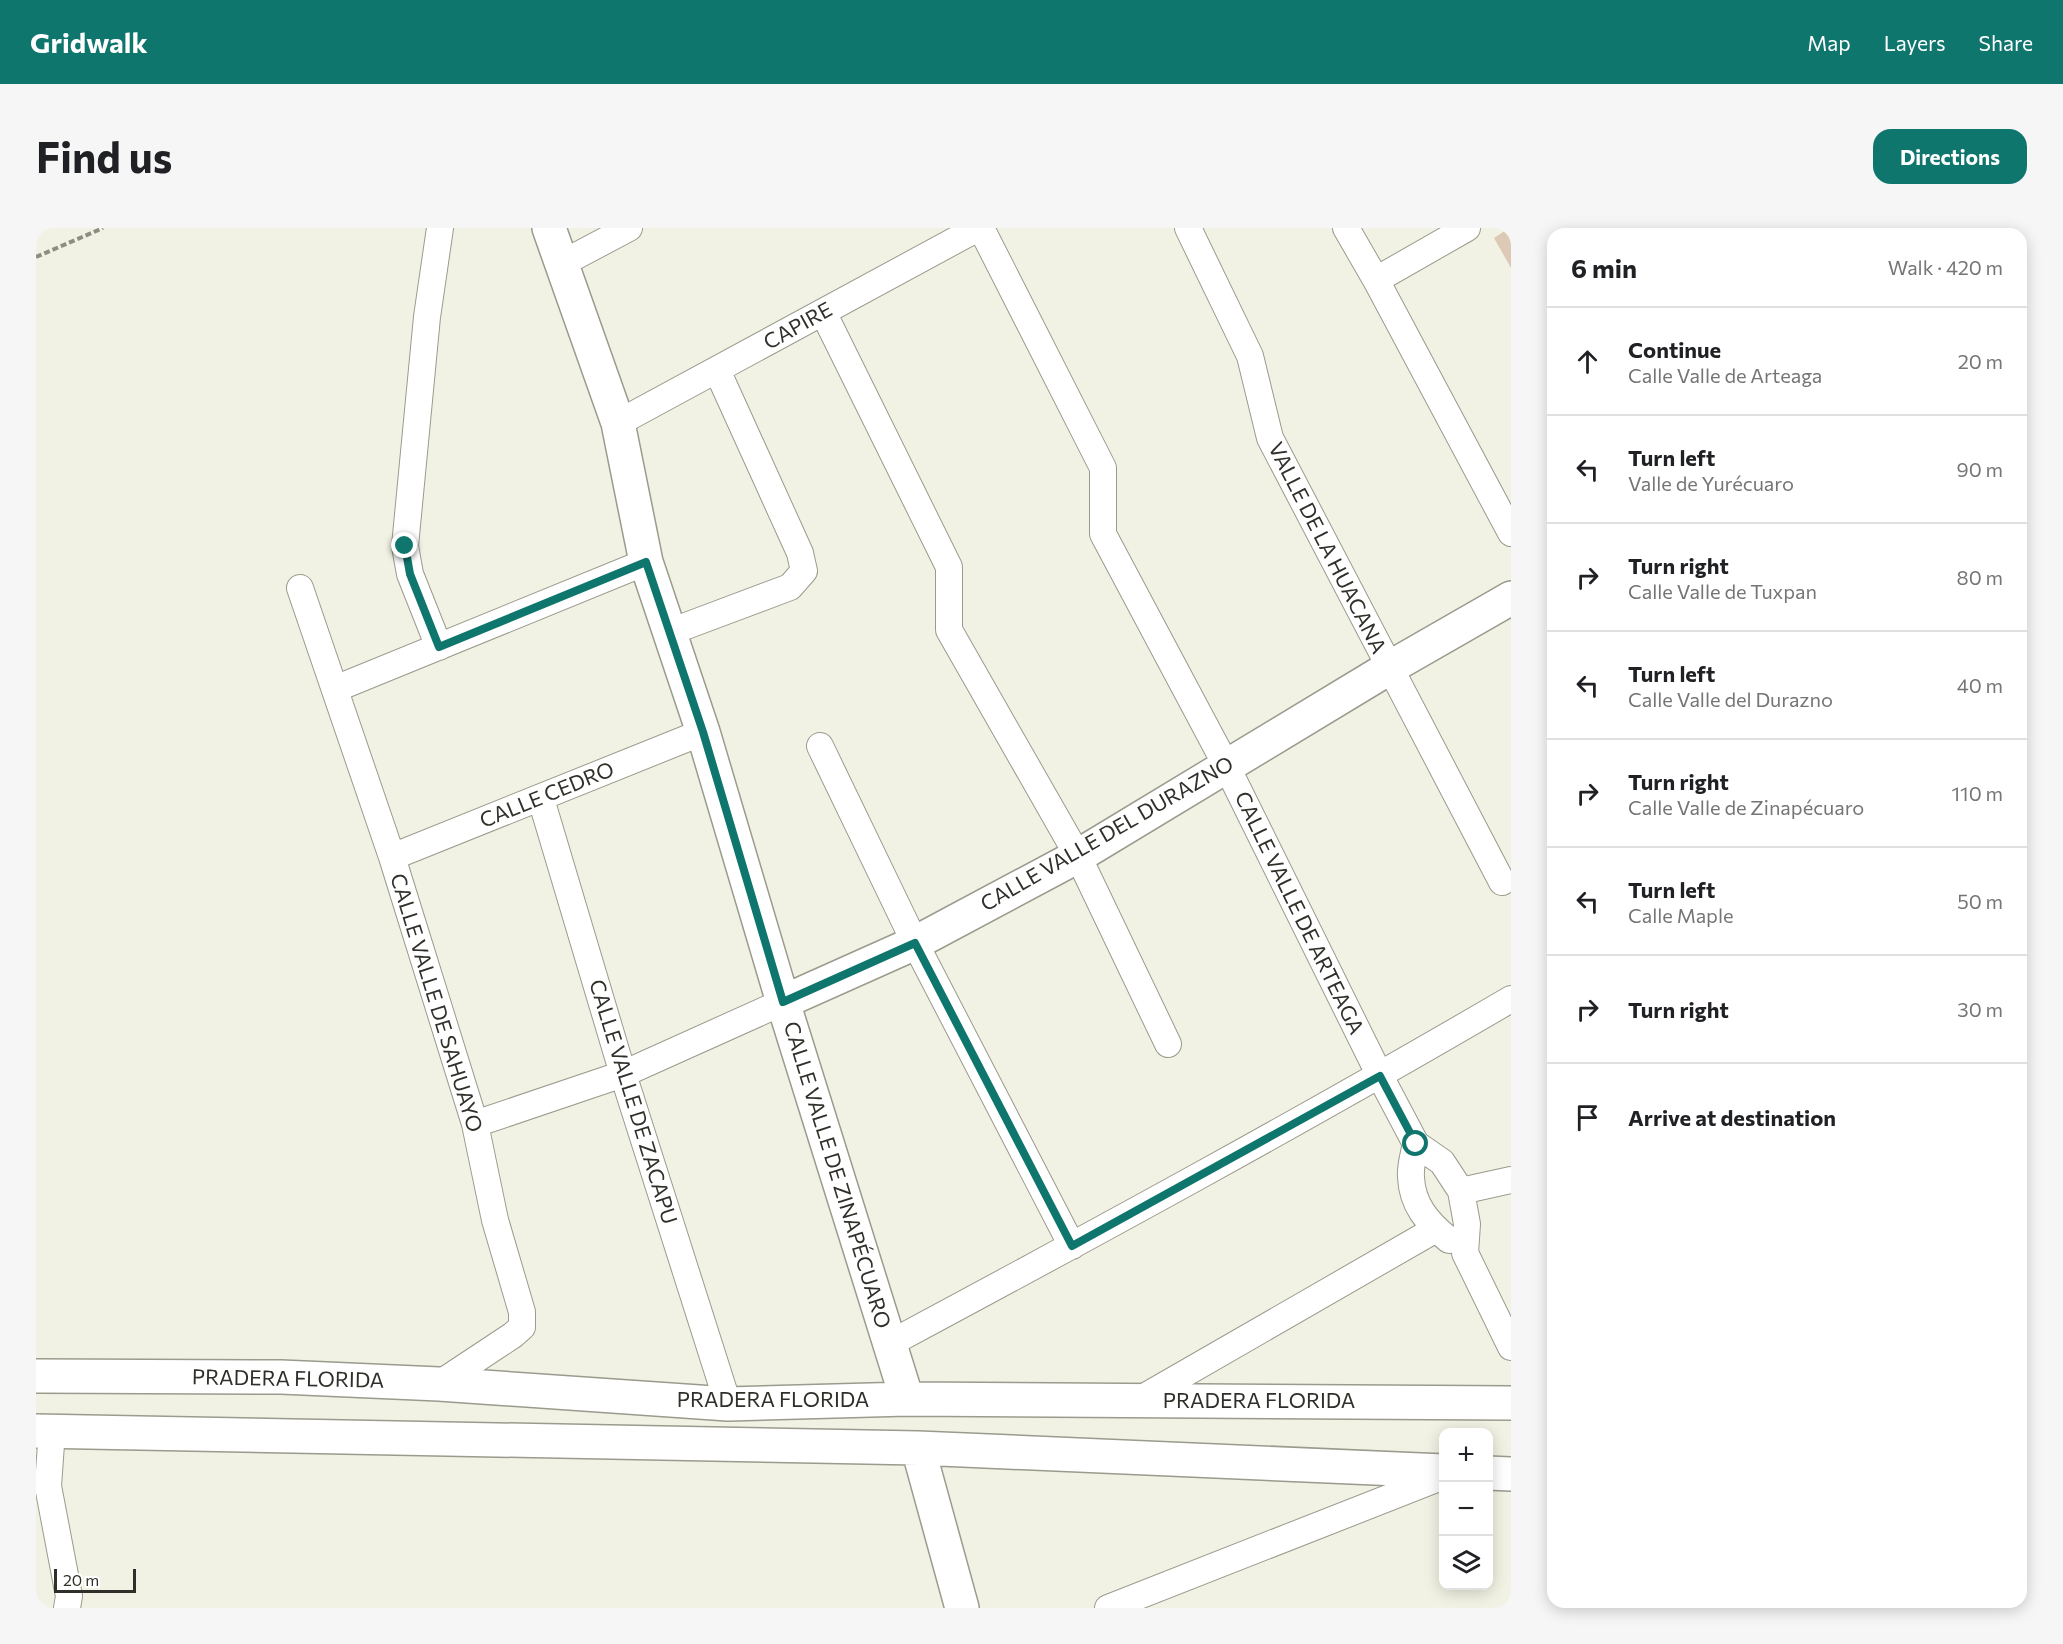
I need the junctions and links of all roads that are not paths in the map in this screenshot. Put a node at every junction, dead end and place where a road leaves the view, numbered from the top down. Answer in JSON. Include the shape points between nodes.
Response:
{"nodes":[{"id":1,"x":440,"y":228,"type":"edge"},
{"id":2,"x":549,"y":228,"type":"edge"},
{"id":3,"x":629,"y":228,"type":"edge"},
{"id":4,"x":979,"y":228,"type":"edge"},
{"id":5,"x":1188,"y":228,"type":"edge"},
{"id":6,"x":1346,"y":228,"type":"edge"},
{"id":7,"x":1467,"y":228,"type":"edge"},
{"id":8,"x":561,"y":264,"type":"junction"},
{"id":9,"x":1376,"y":280,"type":"junction"},
{"id":10,"x":823,"y":312,"type":"junction"},
{"id":11,"x":717,"y":370,"type":"junction"},
{"id":12,"x":618,"y":423,"type":"junction"},
{"id":13,"x":1511,"y":533,"type":"edge"},
{"id":14,"x":646,"y":562,"type":"junction"},
{"id":15,"x":300,"y":588,"type":"dead end"},
{"id":16,"x":1511,"y":598,"type":"edge"},
{"id":17,"x":670,"y":632,"type":"junction"},
{"id":18,"x":439,"y":647,"type":"junction"},
{"id":19,"x":1389,"y":668,"type":"junction"},
{"id":20,"x":335,"y":689,"type":"junction"},
{"id":21,"x":703,"y":732,"type":"junction"},
{"id":22,"x":820,"y":746,"type":"dead end"},
{"id":23,"x":1226,"y":765,"type":"junction"},
{"id":24,"x":541,"y":799,"type":"junction"},
{"id":25,"x":392,"y":856,"type":"junction"},
{"id":26,"x":1078,"y":856,"type":"junction"},
{"id":27,"x":1502,"y":882,"type":"dead end"},
{"id":28,"x":915,"y":943,"type":"junction"},
{"id":29,"x":1511,"y":999,"type":"edge"},
{"id":30,"x":783,"y":1002,"type":"junction"},
{"id":31,"x":1168,"y":1044,"type":"dead end"},
{"id":32,"x":623,"y":1074,"type":"junction"},
{"id":33,"x":1380,"y":1076,"type":"junction"},
{"id":34,"x":474,"y":1124,"type":"junction"},
{"id":35,"x":1416,"y":1144,"type":"junction"},
{"id":36,"x":1511,"y":1180,"type":"edge"},
{"id":37,"x":1461,"y":1191,"type":"junction"},
{"id":38,"x":1436,"y":1229,"type":"junction"},
{"id":39,"x":1072,"y":1246,"type":"junction"},
{"id":40,"x":1465,"y":1253,"type":"junction"},
{"id":41,"x":889,"y":1344,"type":"junction"},
{"id":42,"x":1511,"y":1347,"type":"edge"},
{"id":43,"x":36,"y":1376,"type":"edge"},
{"id":44,"x":439,"y":1384,"type":"junction"},
{"id":45,"x":907,"y":1399,"type":"junction"},
{"id":46,"x":1139,"y":1400,"type":"junction"},
{"id":47,"x":1511,"y":1402,"type":"edge"},
{"id":48,"x":728,"y":1404,"type":"junction"},
{"id":49,"x":44,"y":1430,"type":"edge"},
{"id":50,"x":918,"y":1448,"type":"junction"},
{"id":51,"x":1439,"y":1471,"type":"edge"},
{"id":52,"x":1493,"y":1473,"type":"edge"},
{"id":53,"x":1511,"y":1474,"type":"edge"},
{"id":54,"x":1439,"y":1478,"type":"edge"},
{"id":55,"x":42,"y":1491,"type":"edge"},
{"id":56,"x":67,"y":1608,"type":"edge"},
{"id":57,"x":962,"y":1608,"type":"edge"},
{"id":58,"x":1108,"y":1608,"type":"edge"}],
"edges":[{"from":1,"to":18,"type":"street","via":[[427,317],[405,546],[410,574]]},
{"from":2,"to":8,"type":"main road","name":"CALLE VALLE DE ZINAPÉCUARO"},
{"from":3,"to":8,"type":"street"},
{"from":4,"to":10,"type":"street","name":"CAPIRE"},
{"from":4,"to":23,"type":"street","name":"CALLE VALLE DE ARTEAGA","via":[[1103,468],[1103,534]]},
{"from":5,"to":19,"type":"street","name":"VALLE DE LA HUACANA","via":[[1250,356],[1270,438]]},
{"from":6,"to":9,"type":"street"},
{"from":7,"to":9,"type":"street"},
{"from":8,"to":12,"type":"main road","name":"CALLE VALLE DE ZINAPÉCUARO"},
{"from":9,"to":13,"type":"street"},
{"from":10,"to":11,"type":"street","name":"CAPIRE"},
{"from":10,"to":26,"type":"street","via":[[949,567],[949,630]]},
{"from":11,"to":12,"type":"street","name":"CAPIRE"},
{"from":11,"to":17,"type":"street","via":[[800,553],[804,571],[790,587]]},
{"from":12,"to":14,"type":"main road","name":"CALLE VALLE DE ZINAPÉCUARO"},
{"from":14,"to":17,"type":"main road","name":"CALLE VALLE DE ZINAPÉCUARO"},
{"from":14,"to":18,"type":"street"},
{"from":15,"to":20,"type":"street","name":"CALLE VALLE DE SAHUAYO"},
{"from":16,"to":19,"type":"main road","name":"CALLE VALLE DEL DURAZNO"},
{"from":17,"to":21,"type":"main road","name":"CALLE VALLE DE ZINAPÉCUARO"},
{"from":18,"to":20,"type":"street"},
{"from":19,"to":23,"type":"main road","name":"CALLE VALLE DEL DURAZNO"},
{"from":19,"to":27,"type":"street","name":"VALLE DE LA HUACANA"},
{"from":20,"to":25,"type":"street","name":"CALLE VALLE DE SAHUAYO"},
{"from":21,"to":24,"type":"street","name":"CALLE CEDRO"},
{"from":21,"to":30,"type":"main road","name":"CALLE VALLE DE ZINAPÉCUARO"},
{"from":22,"to":28,"type":"street"},
{"from":23,"to":26,"type":"main road","name":"CALLE VALLE DEL DURAZNO"},
{"from":23,"to":33,"type":"street","name":"CALLE VALLE DE ARTEAGA"},
{"from":24,"to":25,"type":"street","name":"CALLE CEDRO"},
{"from":24,"to":32,"type":"street","name":"CALLE VALLE DE ZACAPU"},
{"from":25,"to":34,"type":"street","name":"CALLE VALLE DE SAHUAYO"},
{"from":26,"to":28,"type":"main road","name":"CALLE VALLE DEL DURAZNO"},
{"from":26,"to":31,"type":"street"},
{"from":28,"to":30,"type":"main road","name":"CALLE VALLE DEL DURAZNO"},
{"from":28,"to":39,"type":"street"},
{"from":29,"to":33,"type":"street"},
{"from":30,"to":32,"type":"street","name":"CALLE VALLE DEL DURAZNO"},
{"from":30,"to":41,"type":"main road","name":"CALLE VALLE DE ZINAPÉCUARO"},
{"from":32,"to":34,"type":"street","name":"CALLE VALLE DEL DURAZNO"},
{"from":32,"to":48,"type":"street","name":"CALLE VALLE DE ZACAPU"},
{"from":33,"to":35,"type":"street","name":"CALLE VALLE DE ARTEAGA"},
{"from":33,"to":39,"type":"street"},
{"from":34,"to":44,"type":"street","name":"CALLE VALLE DE SAHUAYO","via":[[495,1220],[522,1312],[522,1327]]},
{"from":35,"to":37,"type":"street","name":"CALLE VALLE DE ARTEAGA","via":[[1442,1162]]},
{"from":35,"to":38,"type":"street","name":"CALLE VALLE DE ARTEAGA","via":[[1411,1176],[1419,1208]]},
{"from":36,"to":37,"type":"street"},
{"from":37,"to":40,"type":"street","name":"CALLE VALLE DE ARTEAGA","via":[[1467,1224]]},
{"from":38,"to":40,"type":"street","name":"CALLE VALLE DE ARTEAGA"},
{"from":38,"to":46,"type":"street"},
{"from":39,"to":41,"type":"street"},
{"from":40,"to":42,"type":"street","name":"CALLE VALLE DE ARTEAGA"},
{"from":41,"to":45,"type":"main road","name":"CALLE VALLE DE ZINAPÉCUARO"},
{"from":43,"to":44,"type":"main road","name":"PRADERA FLORIDA","via":[[281,1377]]},
{"from":44,"to":48,"type":"main road","name":"PRADERA FLORIDA"},
{"from":45,"to":46,"type":"main road","name":"PRADERA FLORIDA"},
{"from":45,"to":48,"type":"main road","name":"PRADERA FLORIDA"},
{"from":46,"to":47,"type":"main road","name":"PRADERA FLORIDA"},
{"from":49,"to":50,"type":"main road","name":"PRADERA FLORIDA"},
{"from":49,"to":55,"type":"street"},
{"from":50,"to":51,"type":"main road","name":"PRADERA FLORIDA"},
{"from":50,"to":57,"type":"main road"},
{"from":52,"to":53,"type":"main road"},
{"from":54,"to":58,"type":"street"},
{"from":55,"to":56,"type":"street","via":[[69,1596]]}]}
